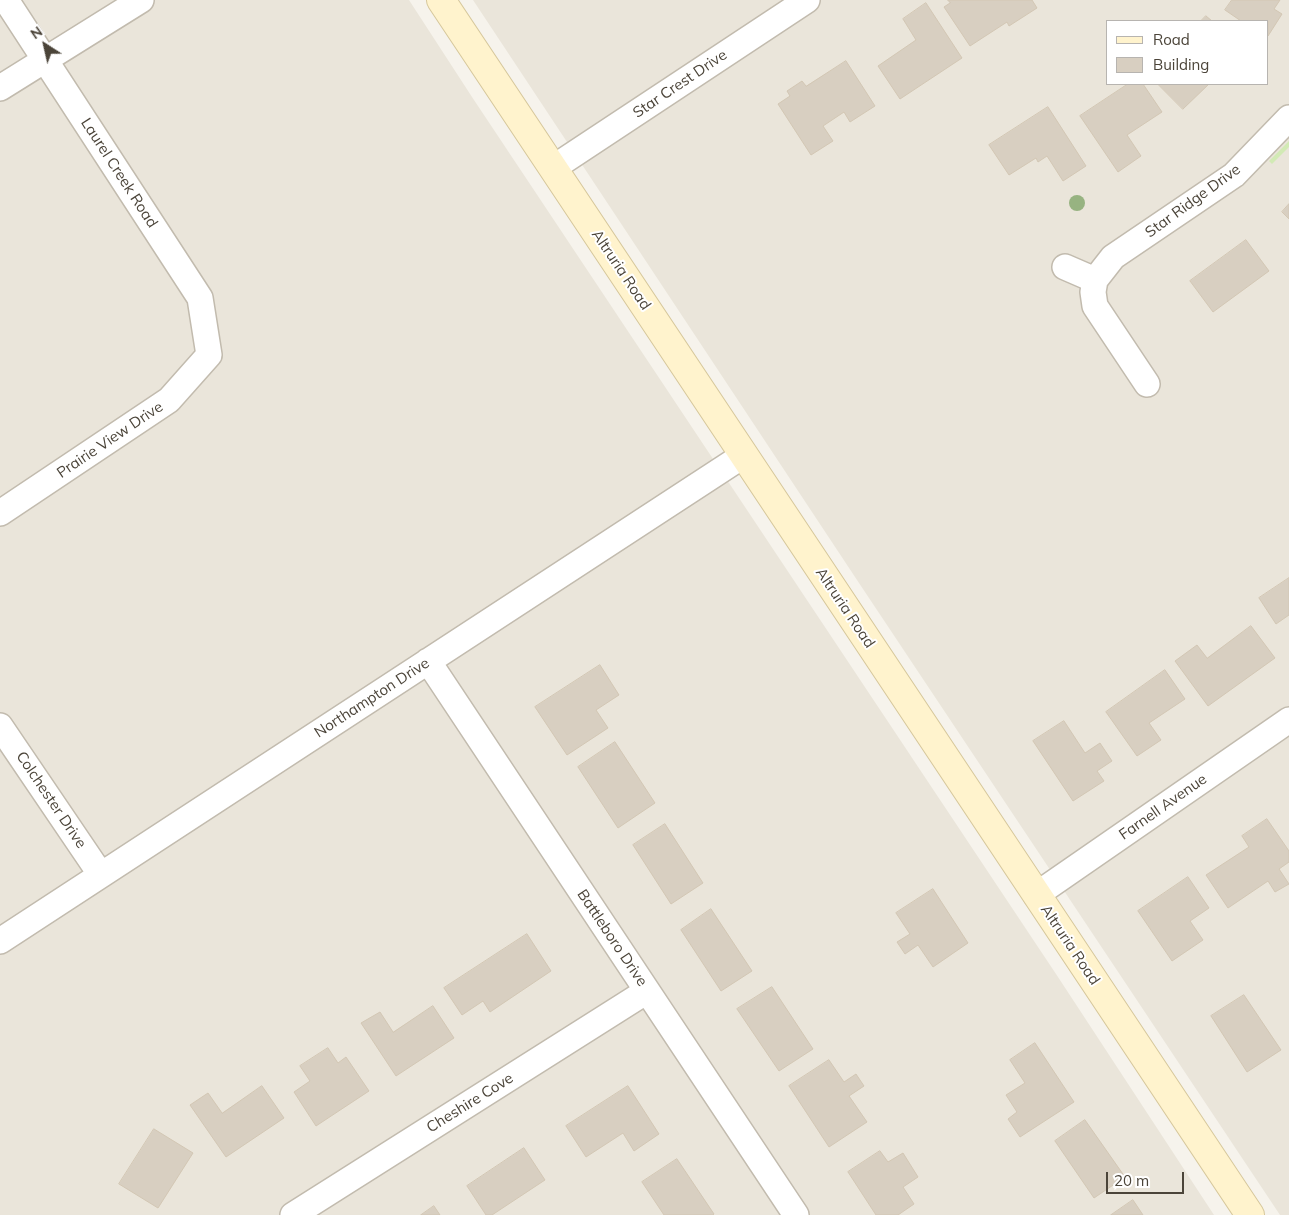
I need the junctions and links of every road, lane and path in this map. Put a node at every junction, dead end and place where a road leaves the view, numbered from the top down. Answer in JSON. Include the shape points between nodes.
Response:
{"nodes":[{"id":1,"x":6,"y":0,"type":"edge"},
{"id":2,"x":141,"y":0,"type":"edge"},
{"id":3,"x":441,"y":0,"type":"edge"},
{"id":4,"x":807,"y":0,"type":"edge"},
{"id":5,"x":45,"y":59,"type":"junction"},
{"id":6,"x":0,"y":88,"type":"edge"},
{"id":7,"x":1289,"y":118,"type":"edge"},
{"id":8,"x":553,"y":168,"type":"junction"},
{"id":9,"x":1065,"y":267,"type":"dead end"},
{"id":10,"x":1095,"y":280,"type":"junction"},
{"id":11,"x":209,"y":355,"type":"joint"},
{"id":12,"x":1147,"y":384,"type":"dead end"},
{"id":13,"x":744,"y":455,"type":"junction"},
{"id":14,"x":0,"y":513,"type":"edge"},
{"id":15,"x":428,"y":661,"type":"junction"},
{"id":16,"x":1289,"y":720,"type":"edge"},
{"id":17,"x":0,"y":726,"type":"edge"},
{"id":18,"x":101,"y":875,"type":"junction"},
{"id":19,"x":1036,"y":894,"type":"junction"},
{"id":20,"x":0,"y":941,"type":"edge"},
{"id":21,"x":647,"y":991,"type":"junction"},
{"id":22,"x":293,"y":1215,"type":"edge"},
{"id":23,"x":796,"y":1215,"type":"edge"},
{"id":24,"x":1250,"y":1215,"type":"edge"}],
"edges":[{"from":1,"to":5,"type":"street","name":"Laurel Creek Road"},
{"from":2,"to":5,"type":"street"},
{"from":3,"to":8,"type":"street","name":"Altruria Road"},
{"from":4,"to":8,"type":"street","name":"Star Crest Drive"},
{"from":5,"to":6,"type":"street"},
{"from":5,"to":11,"type":"street","name":"Laurel Creek Road","via":[[200,298]]},
{"from":7,"to":10,"type":"street","name":"Star Ridge Drive","via":[[1234,175],[1113,257]]},
{"from":8,"to":13,"type":"street","name":"Altruria Road"},
{"from":9,"to":10,"type":"street"},
{"from":10,"to":12,"type":"street","via":[[1095,306]]},
{"from":11,"to":14,"type":"street","name":"Prairie View Drive","via":[[169,400]]},
{"from":13,"to":15,"type":"street","name":"Northampton Drive"},
{"from":13,"to":19,"type":"street","name":"Altruria Road"},
{"from":15,"to":18,"type":"street","name":"Northampton Drive"},
{"from":15,"to":21,"type":"street","name":"Battleboro Drive"},
{"from":16,"to":19,"type":"street","name":"Farnell Avenue"},
{"from":17,"to":18,"type":"street","name":"Colchester Drive"},
{"from":18,"to":20,"type":"street","name":"Northampton Drive"},
{"from":19,"to":24,"type":"street","name":"Altruria Road"},
{"from":21,"to":22,"type":"street","name":"Cheshire Cove"},
{"from":21,"to":23,"type":"street","name":"Battleboro Drive"}]}
